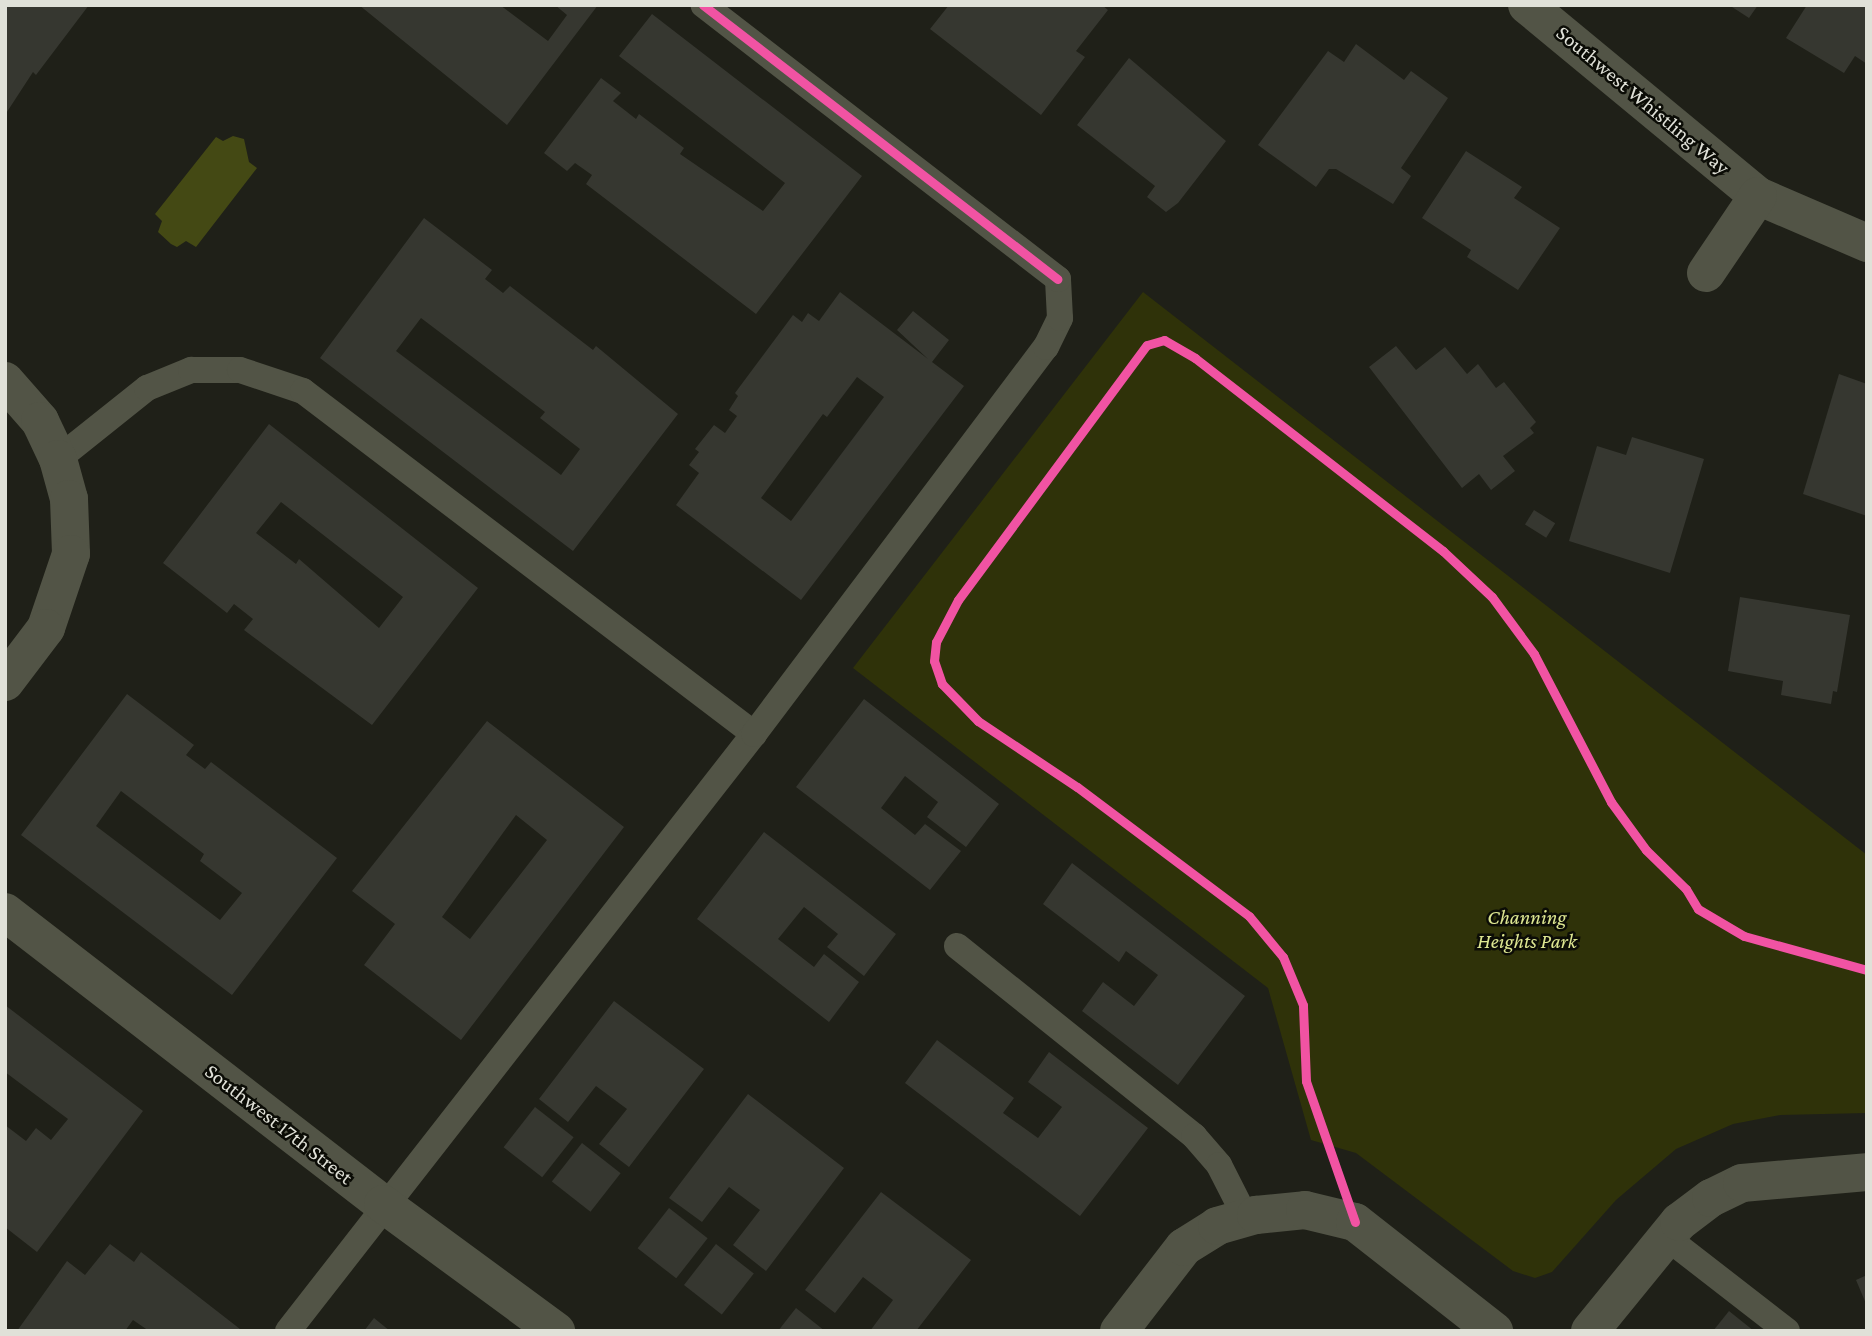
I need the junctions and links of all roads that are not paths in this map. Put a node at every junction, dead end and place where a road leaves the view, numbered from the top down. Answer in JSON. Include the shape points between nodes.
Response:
{"nodes":[{"id":1,"x":703,"y":5,"type":"edge"},
{"id":2,"x":1527,"y":5,"type":"edge"},
{"id":3,"x":1758,"y":196,"type":"junction"},
{"id":4,"x":1867,"y":243,"type":"edge"},
{"id":5,"x":1706,"y":273,"type":"dead end"},
{"id":6,"x":5,"y":381,"type":"edge"},
{"id":7,"x":58,"y":459,"type":"junction"},
{"id":8,"x":5,"y":682,"type":"edge"},
{"id":9,"x":754,"y":734,"type":"junction"},
{"id":10,"x":5,"y":912,"type":"edge"},
{"id":11,"x":957,"y":946,"type":"dead end"},
{"id":12,"x":1867,"y":1172,"type":"edge"},
{"id":13,"x":383,"y":1204,"type":"junction"},
{"id":14,"x":1245,"y":1217,"type":"junction"},
{"id":15,"x":1666,"y":1237,"type":"junction"},
{"id":16,"x":288,"y":1331,"type":"edge"},
{"id":17,"x":556,"y":1331,"type":"edge"},
{"id":18,"x":1119,"y":1331,"type":"edge"},
{"id":19,"x":1494,"y":1331,"type":"edge"},
{"id":20,"x":1590,"y":1331,"type":"edge"},
{"id":21,"x":1787,"y":1331,"type":"edge"}],
"edges":[{"from":1,"to":9,"type":"lane","via":[[1058,279],[1060,318],[1046,347]]},
{"from":2,"to":3,"type":"street","name":"Southwest Whistling Way"},
{"from":3,"to":4,"type":"street","name":"Southwest Whistling Way"},
{"from":3,"to":5,"type":"street"},
{"from":6,"to":7,"type":"street","via":[[40,421]]},
{"from":7,"to":8,"type":"street","via":[[69,499],[71,554],[62,592],[46,628]]},
{"from":7,"to":9,"type":"lane","via":[[147,388],[191,370],[240,370],[303,391]]},
{"from":9,"to":13,"type":"lane"},
{"from":10,"to":13,"type":"street","name":"Southwest 17th Street"},
{"from":11,"to":14,"type":"lane","via":[[1194,1136],[1219,1165]]},
{"from":12,"to":15,"type":"street","via":[[1742,1183],[1711,1198]]},
{"from":13,"to":16,"type":"lane"},
{"from":13,"to":17,"type":"street","name":"Southwest 17th Street"},
{"from":14,"to":18,"type":"street","via":[[1217,1226],[1184,1247]]},
{"from":14,"to":19,"type":"street","via":[[1305,1209],[1355,1222]]},
{"from":15,"to":20,"type":"street"},
{"from":15,"to":21,"type":"lane"}]}
